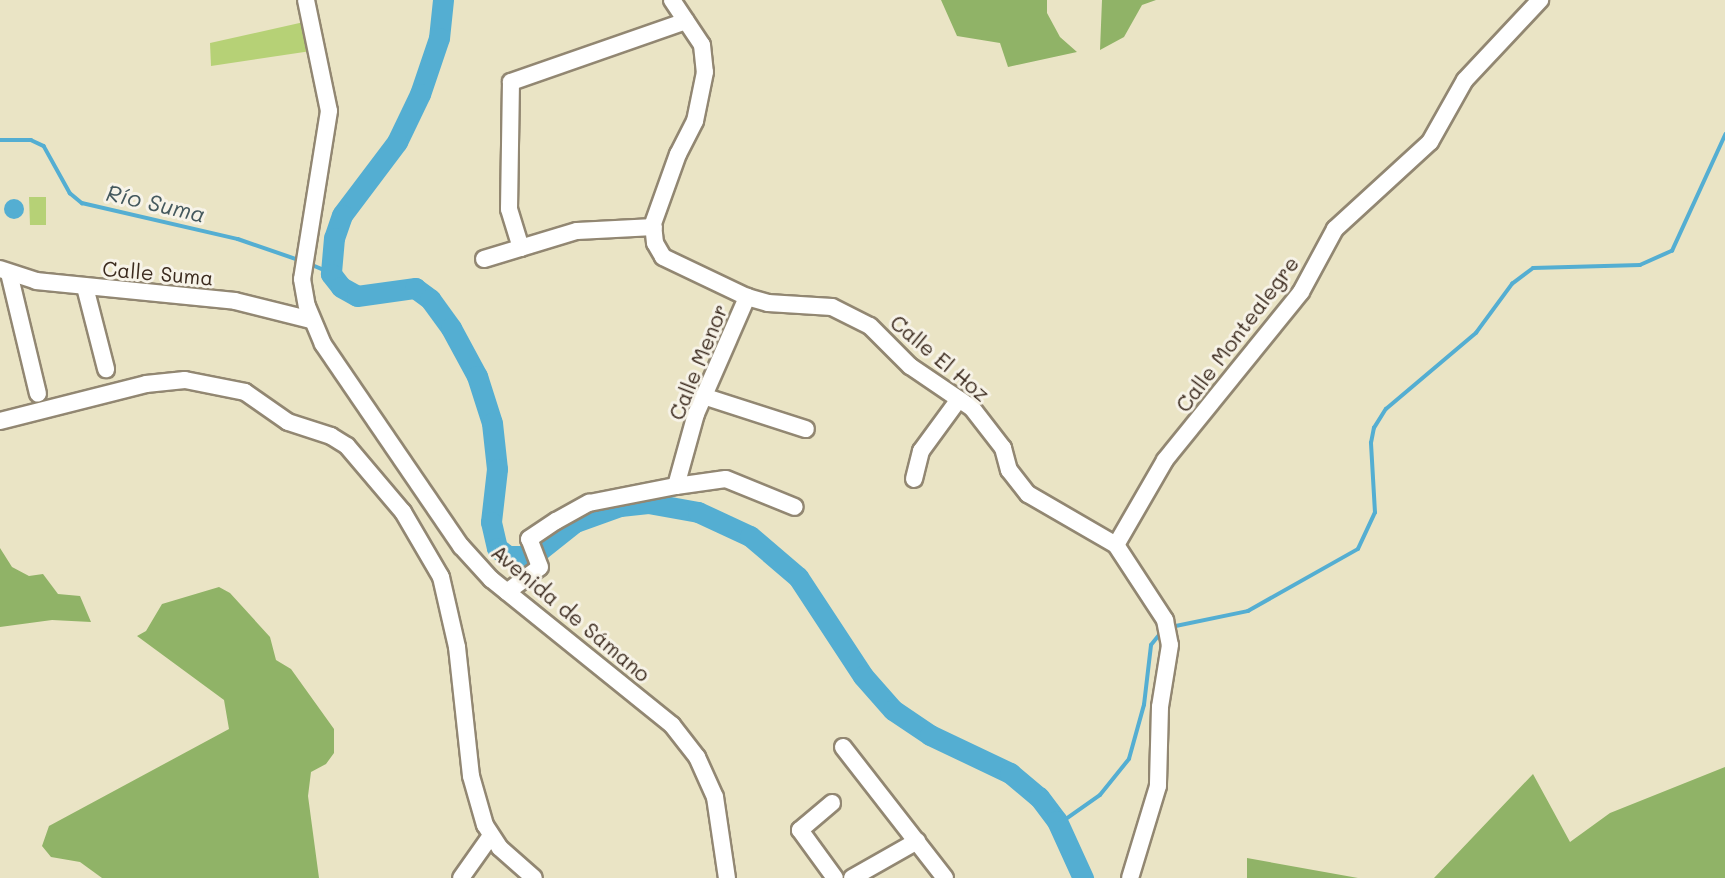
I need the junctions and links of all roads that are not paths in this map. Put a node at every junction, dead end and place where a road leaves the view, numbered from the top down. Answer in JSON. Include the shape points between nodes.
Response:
{"nodes":[{"id":1,"x":306,"y":0,"type":"edge"},
{"id":2,"x":672,"y":0,"type":"edge"},
{"id":3,"x":1540,"y":0,"type":"edge"},
{"id":4,"x":686,"y":21,"type":"junction"},
{"id":5,"x":654,"y":227,"type":"junction"},
{"id":6,"x":521,"y":248,"type":"junction"},
{"id":7,"x":484,"y":259,"type":"dead end"},
{"id":8,"x":4,"y":271,"type":"edge"},
{"id":9,"x":85,"y":287,"type":"junction"},
{"id":10,"x":747,"y":297,"type":"junction"},
{"id":11,"x":311,"y":320,"type":"junction"},
{"id":12,"x":106,"y":369,"type":"dead end"},
{"id":13,"x":38,"y":394,"type":"dead end"},
{"id":14,"x":704,"y":397,"type":"junction"},
{"id":15,"x":959,"y":399,"type":"junction"},
{"id":16,"x":0,"y":421,"type":"edge"},
{"id":17,"x":806,"y":429,"type":"dead end"},
{"id":18,"x":914,"y":479,"type":"dead end"},
{"id":19,"x":676,"y":486,"type":"junction"},
{"id":20,"x":795,"y":507,"type":"dead end"},
{"id":21,"x":1116,"y":545,"type":"junction"},
{"id":22,"x":508,"y":593,"type":"junction"},
{"id":23,"x":843,"y":747,"type":"dead end"},
{"id":24,"x":832,"y":803,"type":"dead end"},
{"id":25,"x":490,"y":836,"type":"junction"},
{"id":26,"x":916,"y":841,"type":"junction"},
{"id":27,"x":461,"y":878,"type":"edge"},
{"id":28,"x":534,"y":878,"type":"edge"},
{"id":29,"x":727,"y":878,"type":"edge"},
{"id":30,"x":835,"y":878,"type":"edge"},
{"id":31,"x":852,"y":878,"type":"edge"},
{"id":32,"x":945,"y":878,"type":"edge"},
{"id":33,"x":1130,"y":878,"type":"edge"}],
"edges":[{"from":1,"to":11,"type":"street","name":"Avenida de Sámano","via":[[328,111],[302,279]]},
{"from":2,"to":4,"type":"street"},
{"from":3,"to":21,"type":"street","name":"Calle Montealegre","via":[[1465,80],[1430,142],[1335,229],[1301,292],[1165,460]]},
{"from":4,"to":5,"type":"street","via":[[702,46],[703,91]]},
{"from":4,"to":6,"type":"street","via":[[511,82],[509,209]]},
{"from":5,"to":6,"type":"street","via":[[577,231]]},
{"from":5,"to":10,"type":"street","name":"Calle El Hoz","via":[[663,257]]},
{"from":6,"to":7,"type":"street"},
{"from":8,"to":9,"type":"street","name":"Calle Suma"},
{"from":8,"to":13,"type":"street"},
{"from":9,"to":11,"type":"street","name":"Calle Suma","via":[[235,301]]},
{"from":9,"to":12,"type":"street"},
{"from":10,"to":14,"type":"street","name":"Calle Menor"},
{"from":10,"to":15,"type":"street","name":"Calle El Hoz","via":[[768,303],[832,307],[853,315],[910,366]]},
{"from":11,"to":22,"type":"street","name":"Avenida de Sámano","via":[[337,367],[461,546]]},
{"from":14,"to":17,"type":"street"},
{"from":14,"to":19,"type":"street","name":"Calle Menor"},
{"from":15,"to":18,"type":"street","via":[[921,451]]},
{"from":15,"to":21,"type":"street","name":"Calle El Hoz","via":[[972,408],[1003,448],[1009,470],[1028,494]]},
{"from":16,"to":25,"type":"street","via":[[146,384],[185,380],[245,392],[288,422],[347,446],[403,512],[442,578],[457,647],[471,776]]},
{"from":19,"to":20,"type":"street","via":[[726,479]]},
{"from":19,"to":22,"type":"street","via":[[589,503],[529,538],[540,567]]},
{"from":21,"to":33,"type":"street","name":"Calle El Hoz","via":[[1168,626],[1158,786]]},
{"from":22,"to":29,"type":"street","name":"Avenida de Sámano","via":[[672,725],[689,747],[715,797]]},
{"from":23,"to":26,"type":"street"},
{"from":24,"to":30,"type":"street","via":[[800,830]]},
{"from":25,"to":27,"type":"street"},
{"from":25,"to":28,"type":"street"},
{"from":26,"to":31,"type":"street"},
{"from":26,"to":32,"type":"street"}]}
